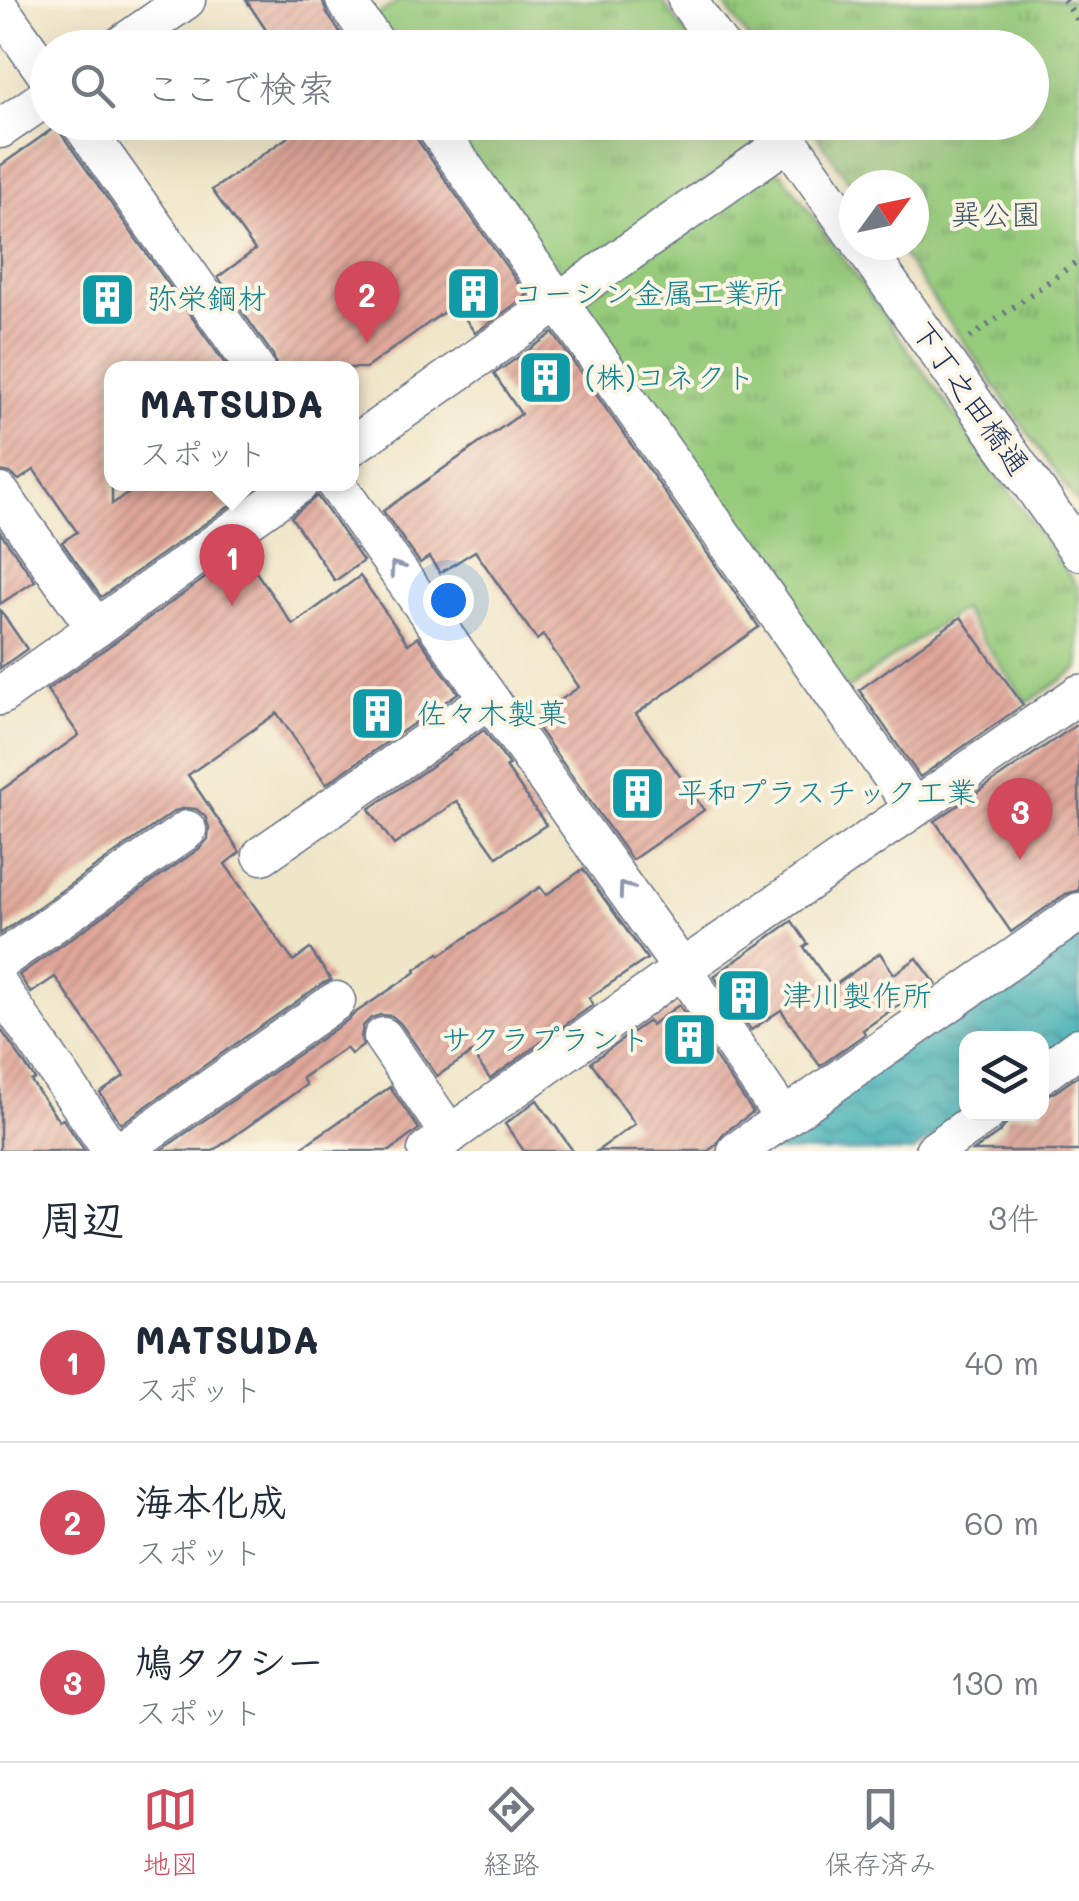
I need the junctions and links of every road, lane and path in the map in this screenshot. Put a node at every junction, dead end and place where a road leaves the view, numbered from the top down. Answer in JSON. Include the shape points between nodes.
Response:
{"nodes":[{"id":1,"x":186,"y":0,"type":"edge"},
{"id":2,"x":346,"y":0,"type":"edge"},
{"id":3,"x":687,"y":0,"type":"edge"},
{"id":4,"x":1064,"y":0,"type":"edge"},
{"id":5,"x":0,"y":9,"type":"edge"},
{"id":6,"x":1079,"y":22,"type":"edge"},
{"id":7,"x":143,"y":30,"type":"edge"},
{"id":8,"x":367,"y":30,"type":"edge"},
{"id":9,"x":708,"y":30,"type":"edge"},
{"id":10,"x":30,"y":51,"type":"edge"},
{"id":11,"x":30,"y":108,"type":"edge"},
{"id":12,"x":0,"y":129,"type":"edge"},
{"id":13,"x":93,"y":140,"type":"edge"},
{"id":14,"x":445,"y":140,"type":"edge"},
{"id":15,"x":770,"y":140,"type":"edge"},
{"id":16,"x":787,"y":140,"type":"edge"},
{"id":17,"x":839,"y":213,"type":"edge"},
{"id":18,"x":873,"y":260,"type":"edge"},
{"id":19,"x":1079,"y":260,"type":"edge"},
{"id":20,"x":558,"y":301,"type":"junction"},
{"id":21,"x":964,"y":343,"type":"dead end"},
{"id":22,"x":250,"y":361,"type":"edge"},
{"id":23,"x":359,"y":441,"type":"edge"},
{"id":24,"x":289,"y":491,"type":"edge"},
{"id":25,"x":341,"y":491,"type":"edge"},
{"id":26,"x":0,"y":493,"type":"edge"},
{"id":27,"x":1079,"y":552,"type":"edge"},
{"id":28,"x":96,"y":628,"type":"junction"},
{"id":29,"x":1079,"y":694,"type":"edge"},
{"id":30,"x":0,"y":696,"type":"edge"},
{"id":31,"x":489,"y":699,"type":"junction"},
{"id":32,"x":914,"y":808,"type":"junction"},
{"id":33,"x":186,"y":830,"type":"dead end"},
{"id":34,"x":262,"y":855,"type":"dead end"},
{"id":35,"x":1079,"y":912,"type":"edge"},
{"id":36,"x":0,"y":961,"type":"edge"},
{"id":37,"x":682,"y":969,"type":"junction"},
{"id":38,"x":0,"y":988,"type":"edge"},
{"id":39,"x":336,"y":1001,"type":"dead end"},
{"id":40,"x":383,"y":1036,"type":"dead end"},
{"id":41,"x":1079,"y":1047,"type":"edge"},
{"id":42,"x":1049,"y":1069,"type":"edge"},
{"id":43,"x":784,"y":1118,"type":"junction"},
{"id":44,"x":976,"y":1121,"type":"edge"},
{"id":45,"x":452,"y":1142,"type":"edge"},
{"id":46,"x":112,"y":1151,"type":"edge"},
{"id":47,"x":121,"y":1151,"type":"edge"},
{"id":48,"x":737,"y":1151,"type":"edge"},
{"id":49,"x":934,"y":1151,"type":"edge"}],
"edges":[{"from":1,"to":7,"type":"street"},
{"from":2,"to":8,"type":"street"},
{"from":3,"to":9,"type":"street"},
{"from":4,"to":6,"type":"path"},
{"from":5,"to":10,"type":"street"},
{"from":11,"to":12,"type":"street"},
{"from":13,"to":22,"type":"street"},
{"from":14,"to":20,"type":"street"},
{"from":15,"to":20,"type":"street"},
{"from":16,"to":17,"type":"street"},
{"from":18,"to":27,"type":"street","name":"下丁之田橋通"},
{"from":19,"to":21,"type":"path"},
{"from":20,"to":23,"type":"street"},
{"from":20,"to":32,"type":"street"},
{"from":24,"to":28,"type":"street"},
{"from":31,"to":25,"type":"street","one_way":true},
{"from":26,"to":28,"type":"street"},
{"from":28,"to":30,"type":"street"},
{"from":29,"to":32,"type":"street"},
{"from":31,"to":34,"type":"street"},
{"from":37,"to":31,"type":"street","one_way":true},
{"from":32,"to":37,"type":"street"},
{"from":33,"to":36,"type":"street"},
{"from":35,"to":43,"type":"street"},
{"from":37,"to":43,"type":"street"},
{"from":37,"to":45,"type":"street"},
{"from":38,"to":46,"type":"street"},
{"from":39,"to":47,"type":"street"},
{"from":40,"to":45,"type":"street"},
{"from":41,"to":42,"type":"street"},
{"from":43,"to":48,"type":"street"},
{"from":44,"to":49,"type":"street"}]}
